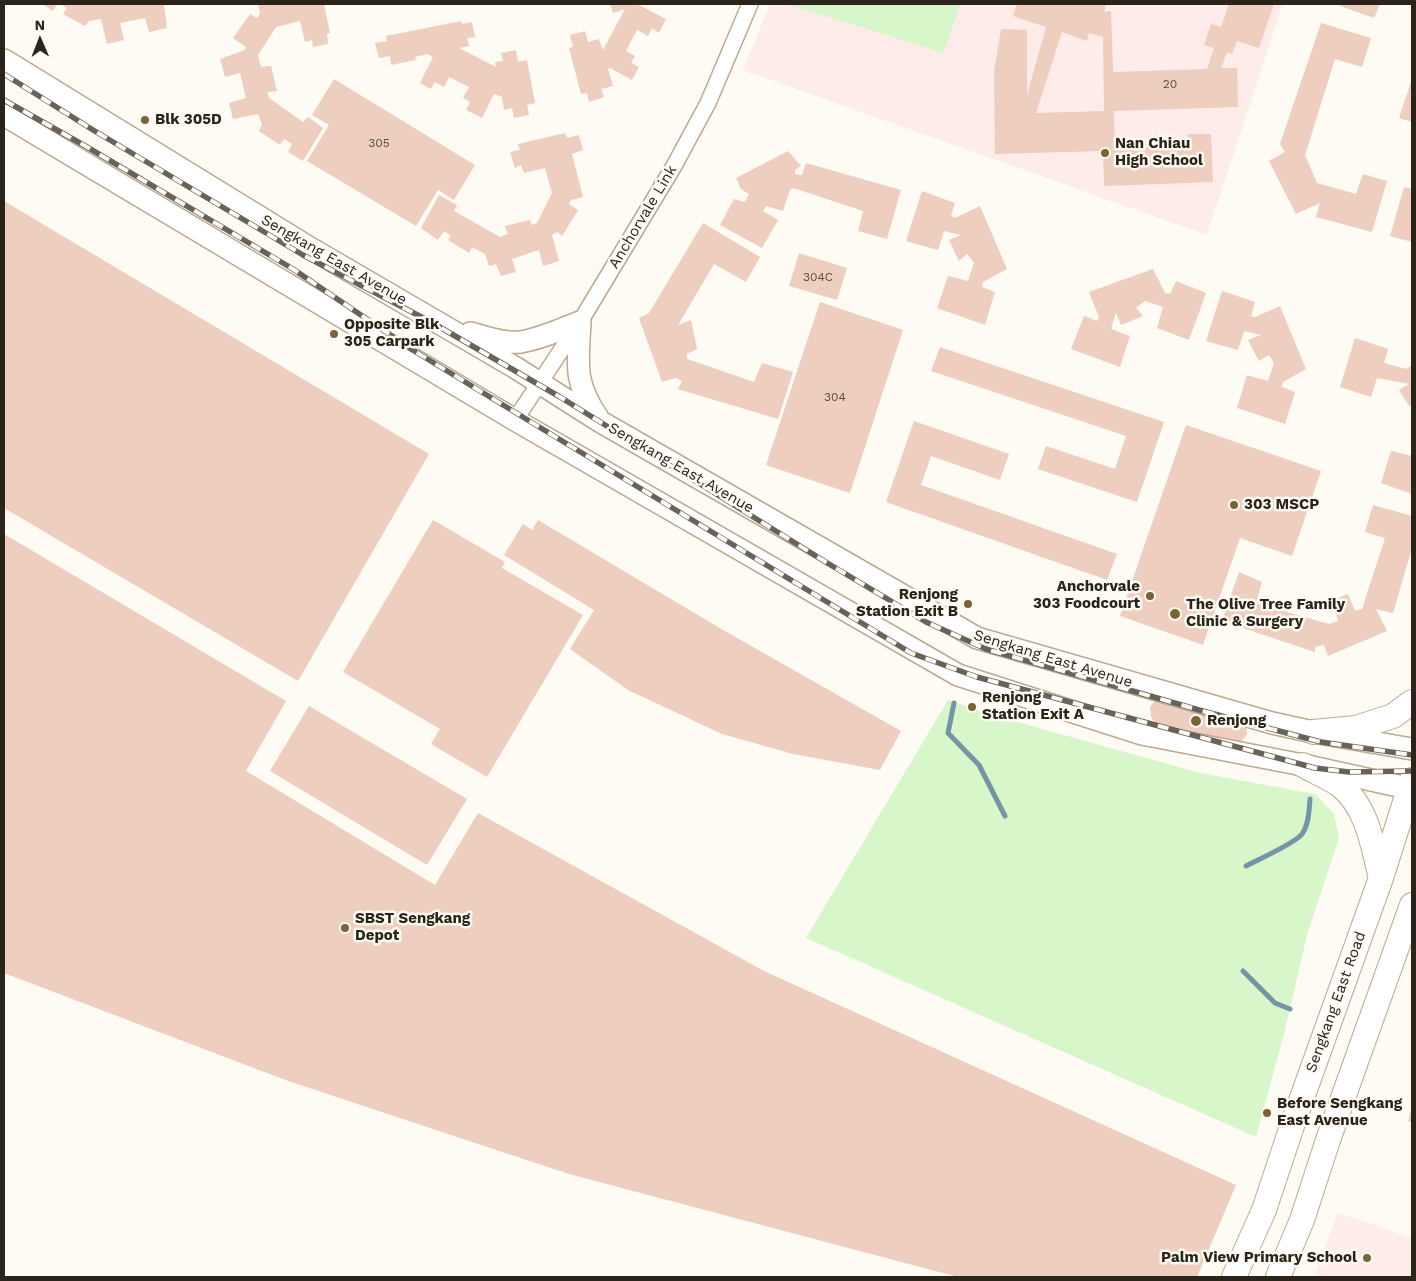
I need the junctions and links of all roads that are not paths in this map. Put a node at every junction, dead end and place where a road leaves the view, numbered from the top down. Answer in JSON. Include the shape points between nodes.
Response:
{"nodes":[{"id":1,"x":750,"y":4,"type":"edge"},
{"id":2,"x":4,"y":60,"type":"edge"},
{"id":3,"x":4,"y":115,"type":"edge"},
{"id":4,"x":580,"y":322,"type":"junction"},
{"id":5,"x":443,"y":325,"type":"junction"},
{"id":6,"x":539,"y":383,"type":"junction"},
{"id":7,"x":515,"y":420,"type":"junction"},
{"id":8,"x":601,"y":422,"type":"junction"},
{"id":9,"x":1412,"y":702,"type":"edge"},
{"id":10,"x":1313,"y":732,"type":"junction"},
{"id":11,"x":1412,"y":749,"type":"edge"},
{"id":12,"x":1304,"y":766,"type":"junction"},
{"id":13,"x":1411,"y":786,"type":"edge"},
{"id":14,"x":1381,"y":878,"type":"junction"},
{"id":15,"x":1412,"y":905,"type":"edge"},
{"id":16,"x":1234,"y":1277,"type":"edge"},
{"id":17,"x":1278,"y":1277,"type":"edge"}],
"edges":[{"from":1,"to":4,"type":"street","name":"Anchorvale Link","via":[[708,103]]},
{"from":2,"to":5,"type":"main road","name":"Sengkang East Avenue","via":[[305,245]]},
{"from":3,"to":7,"type":"main road"},
{"from":4,"to":5,"type":"main road","via":[[519,342],[496,340]]},
{"from":4,"to":6,"type":"street","name":"Anchorvale Link"},
{"from":4,"to":8,"type":"main road","via":[[580,387]]},
{"from":5,"to":6,"type":"main road","name":"Sengkang East Avenue"},
{"from":6,"to":7,"type":"street","name":"Anchorvale Link"},
{"from":6,"to":8,"type":"main road","name":"Sengkang East Avenue"},
{"from":7,"to":12,"type":"main road","via":[[958,675],[1142,734]]},
{"from":8,"to":10,"type":"main road","name":"Sengkang East Avenue","via":[[977,638],[1223,710]]},
{"from":9,"to":10,"type":"main road","via":[[1393,716],[1356,728]]},
{"from":10,"to":11,"type":"main road","name":"Sengkang East Avenue"},
{"from":12,"to":13,"type":"main road"},
{"from":12,"to":14,"type":"main road","via":[[1341,786],[1359,805]]},
{"from":13,"to":14,"type":"main road","name":"Sengkang East Road"},
{"from":14,"to":16,"type":"main road","name":"Sengkang East Road","via":[[1264,1210]]},
{"from":15,"to":17,"type":"main road","via":[[1302,1220]]}]}
